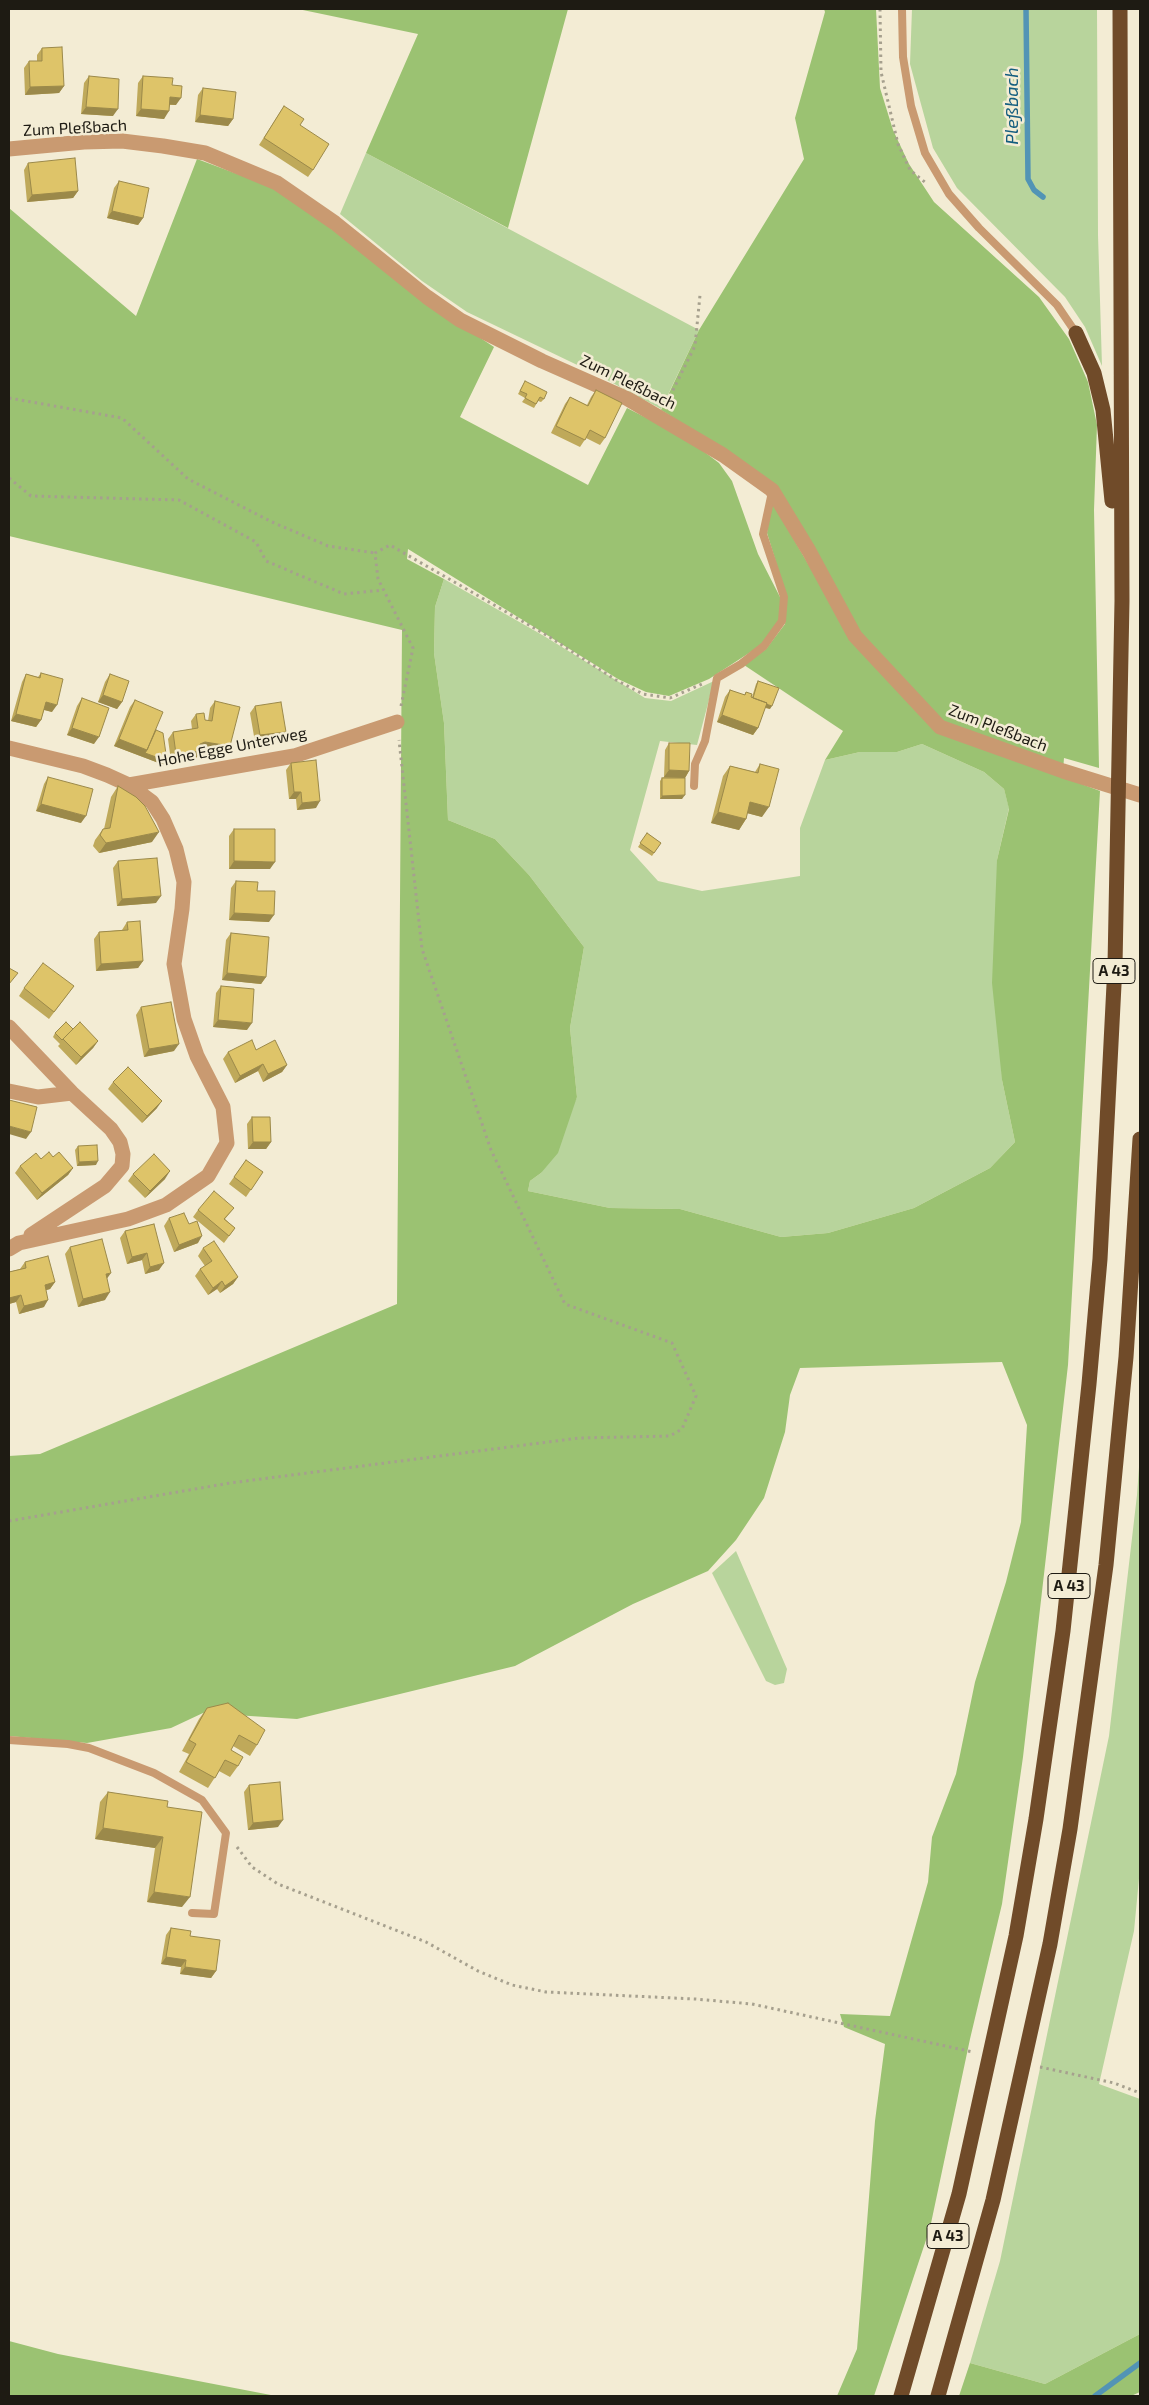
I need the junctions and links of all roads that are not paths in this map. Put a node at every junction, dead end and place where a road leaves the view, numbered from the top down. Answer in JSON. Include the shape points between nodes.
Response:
{"nodes":[{"id":1,"x":902,"y":9,"type":"edge"},
{"id":2,"x":1120,"y":9,"type":"edge"},
{"id":3,"x":9,"y":149,"type":"edge"},
{"id":4,"x":1076,"y":334,"type":"joint"},
{"id":5,"x":772,"y":490,"type":"junction"},
{"id":6,"x":1122,"y":601,"type":"junction"},
{"id":7,"x":397,"y":722,"type":"road end"},
{"id":8,"x":9,"y":748,"type":"edge"},
{"id":9,"x":130,"y":785,"type":"junction"},
{"id":10,"x":694,"y":786,"type":"dead end"},
{"id":11,"x":1140,"y":795,"type":"edge"},
{"id":12,"x":9,"y":1027,"type":"edge"},
{"id":13,"x":9,"y":1091,"type":"edge"},
{"id":14,"x":72,"y":1093,"type":"junction"},
{"id":15,"x":1140,"y":1139,"type":"edge"},
{"id":16,"x":14,"y":1246,"type":"edge"},
{"id":17,"x":9,"y":1740,"type":"edge"},
{"id":18,"x":192,"y":1913,"type":"dead end"},
{"id":19,"x":901,"y":2396,"type":"edge"},
{"id":20,"x":938,"y":2396,"type":"edge"}],
"edges":[{"from":1,"to":4,"type":"lane","via":[[903,57],[911,106],[925,153],[949,194],[1057,305]]},
{"from":2,"to":6,"type":"highway","number":"A 43"},
{"from":3,"to":5,"type":"street","name":"Zum Pleßbach","via":[[122,141],[205,153],[242,167],[308,203],[460,320],[628,399],[723,455]]},
{"from":4,"to":6,"type":"highway","via":[[1094,373],[1103,410]]},
{"from":5,"to":10,"type":"lane","via":[[763,534],[784,597],[782,621],[764,646],[717,678],[705,741],[695,764]]},
{"from":5,"to":11,"type":"street","name":"Zum Pleßbach","via":[[855,636],[940,727]]},
{"from":6,"to":19,"type":"highway","number":"A 43","via":[[1114,974],[1106,1160],[1090,1375],[1064,1631],[1016,1936],[987,2074],[959,2194]]},
{"from":7,"to":9,"type":"street","name":"Hohe Egge Unterweg","via":[[294,756]]},
{"from":8,"to":9,"type":"street","via":[[83,766]]},
{"from":9,"to":16,"type":"street","via":[[152,802],[176,849],[184,882],[174,964],[184,1019],[223,1108],[227,1143],[208,1176],[166,1205],[128,1218]]},
{"from":12,"to":14,"type":"street"},
{"from":13,"to":14,"type":"street","via":[[38,1097]]},
{"from":14,"to":16,"type":"street","via":[[120,1142],[122,1166],[105,1186]]},
{"from":15,"to":20,"type":"highway","number":"A 43","via":[[1126,1357],[1106,1565],[1070,1829],[1050,1944],[993,2200]]},
{"from":17,"to":18,"type":"lane","via":[[90,1748],[154,1773],[202,1800],[226,1833],[214,1914]]}]}
